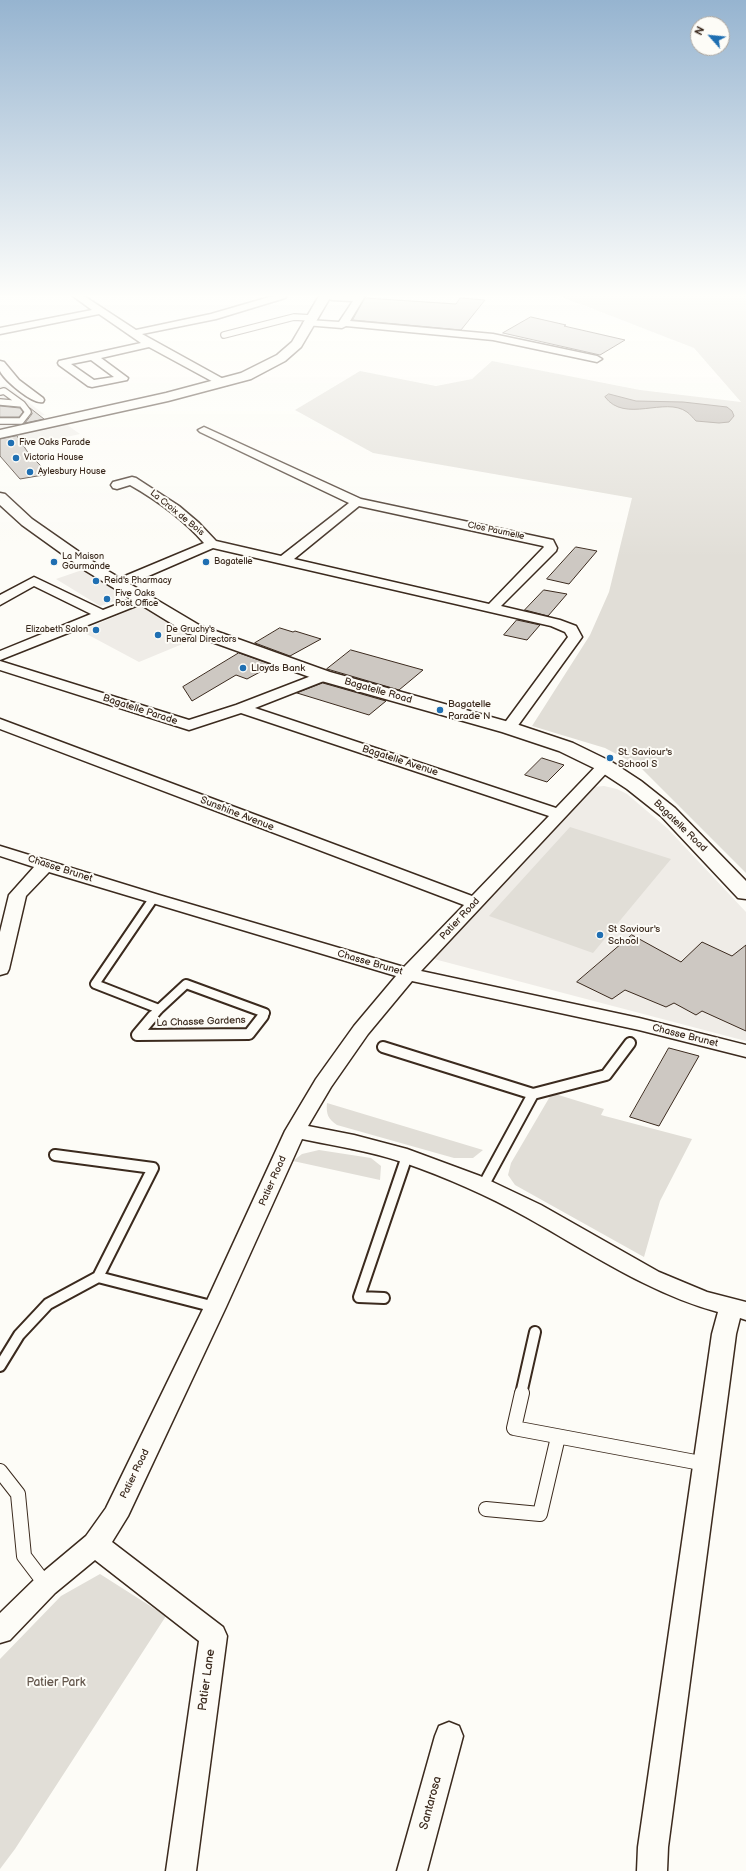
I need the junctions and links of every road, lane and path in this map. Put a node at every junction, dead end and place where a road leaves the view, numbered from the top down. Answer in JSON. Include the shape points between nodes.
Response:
{"nodes":[{"id":1,"x":17,"y":383,"type":"edge"},
{"id":2,"x":222,"y":383,"type":"edge"},
{"id":3,"x":0,"y":392,"type":"edge"},
{"id":4,"x":39,"y":400,"type":"dead end"},
{"id":5,"x":0,"y":402,"type":"edge"},
{"id":6,"x":22,"y":404,"type":"junction"},
{"id":7,"x":0,"y":421,"type":"edge"},
{"id":8,"x":204,"y":430,"type":"dead end"},
{"id":9,"x":0,"y":434,"type":"edge"},
{"id":10,"x":117,"y":485,"type":"dead end"},
{"id":11,"x":0,"y":496,"type":"edge"},
{"id":12,"x":357,"y":502,"type":"junction"},
{"id":13,"x":212,"y":544,"type":"junction"},
{"id":14,"x":283,"y":561,"type":"junction"},
{"id":15,"x":118,"y":584,"type":"junction"},
{"id":16,"x":141,"y":599,"type":"junction"},
{"id":17,"x":0,"y":601,"type":"edge"},
{"id":18,"x":492,"y":608,"type":"junction"},
{"id":19,"x":101,"y":614,"type":"junction"},
{"id":20,"x":0,"y":656,"type":"edge"},
{"id":21,"x":0,"y":665,"type":"edge"},
{"id":22,"x":324,"y":676,"type":"junction"},
{"id":23,"x":241,"y":708,"type":"junction"},
{"id":24,"x":0,"y":724,"type":"edge"},
{"id":25,"x":509,"y":728,"type":"junction"},
{"id":26,"x":605,"y":766,"type":"junction"},
{"id":27,"x":560,"y":814,"type":"junction"},
{"id":28,"x":0,"y":851,"type":"edge"},
{"id":29,"x":46,"y":865,"type":"junction"},
{"id":30,"x":746,"y":893,"type":"edge"},
{"id":31,"x":153,"y":899,"type":"junction"},
{"id":32,"x":475,"y":903,"type":"junction"},
{"id":33,"x":4,"y":939,"type":"edge"},
{"id":34,"x":0,"y":969,"type":"edge"},
{"id":35,"x":408,"y":974,"type":"junction"},
{"id":36,"x":159,"y":1009,"type":"junction"},
{"id":37,"x":630,"y":1043,"type":"dead end"},
{"id":38,"x":383,"y":1046,"type":"dead end"},
{"id":39,"x":746,"y":1051,"type":"edge"},
{"id":40,"x":533,"y":1094,"type":"junction"},
{"id":41,"x":295,"y":1131,"type":"junction"},
{"id":42,"x":55,"y":1155,"type":"dead end"},
{"id":43,"x":407,"y":1156,"type":"junction"},
{"id":44,"x":483,"y":1186,"type":"junction"},
{"id":45,"x":98,"y":1277,"type":"junction"},
{"id":46,"x":384,"y":1298,"type":"dead end"},
{"id":47,"x":216,"y":1307,"type":"junction"},
{"id":48,"x":739,"y":1309,"type":"edge"},
{"id":49,"x":535,"y":1332,"type":"dead end"},
{"id":50,"x":0,"y":1366,"type":"edge"},
{"id":51,"x":558,"y":1437,"type":"junction"},
{"id":52,"x":706,"y":1464,"type":"junction"},
{"id":53,"x":0,"y":1471,"type":"edge"},
{"id":54,"x":486,"y":1509,"type":"dead end"},
{"id":55,"x":95,"y":1544,"type":"junction"},
{"id":56,"x":46,"y":1585,"type":"junction"},
{"id":57,"x":0,"y":1631,"type":"edge"},
{"id":58,"x":449,"y":1736,"type":"dead end"},
{"id":59,"x":181,"y":1871,"type":"edge"},
{"id":60,"x":412,"y":1871,"type":"edge"},
{"id":61,"x":652,"y":1871,"type":"edge"}],
"edges":[{"from":1,"to":4,"type":"street"},
{"from":2,"to":9,"type":"main road"},
{"from":3,"to":6,"type":"lane","via":[[4,391]]},
{"from":5,"to":6,"type":"lane"},
{"from":6,"to":7,"type":"lane","via":[[28,412],[21,420]]},
{"from":8,"to":12,"type":"street","name":"Clos Paumelle"},
{"from":10,"to":13,"type":"street","name":"La Croix de Bois","via":[[132,481],[158,496]]},
{"from":11,"to":15,"type":"main road","name":"Bagatelle Road","via":[[44,534]]},
{"from":12,"to":14,"type":"street"},
{"from":12,"to":18,"type":"street","name":"Clos Paumelle","via":[[548,543],[551,548]]},
{"from":13,"to":14,"type":"street"},
{"from":13,"to":15,"type":"street"},
{"from":14,"to":18,"type":"street"},
{"from":15,"to":16,"type":"main road","name":"Bagatelle Road"},
{"from":16,"to":19,"type":"street"},
{"from":16,"to":22,"type":"main road","name":"Bagatelle Road","via":[[193,629]]},
{"from":17,"to":19,"type":"street","via":[[34,581]]},
{"from":18,"to":25,"type":"street","via":[[555,623],[571,629],[575,637]]},
{"from":19,"to":20,"type":"street"},
{"from":21,"to":23,"type":"street","name":"Bagatelle Parade","via":[[189,726]]},
{"from":22,"to":23,"type":"street","name":"Bagatelle Parade"},
{"from":22,"to":25,"type":"main road","name":"Bagatelle Road"},
{"from":23,"to":27,"type":"street","name":"Bagatelle Avenue"},
{"from":24,"to":32,"type":"street","name":"Sunshine Avenue"},
{"from":25,"to":26,"type":"main road","name":"Bagatelle Road","via":[[566,747]]},
{"from":26,"to":27,"type":"street","name":"Patier Road"},
{"from":26,"to":30,"type":"main road","name":"Bagatelle Road","via":[[668,812]]},
{"from":27,"to":32,"type":"street","name":"Patier Road"},
{"from":28,"to":29,"type":"street","name":"Chasse Brunet"},
{"from":29,"to":31,"type":"street","name":"Chasse Brunet"},
{"from":29,"to":33,"type":"street","via":[[18,895]]},
{"from":31,"to":35,"type":"street","name":"Chasse Brunet"},
{"from":31,"to":36,"type":"lane","name":"La Chasse Gardens","via":[[94,984]]},
{"from":32,"to":35,"type":"street","name":"Patier Road"},
{"from":33,"to":34,"type":"street"},
{"from":35,"to":39,"type":"street","name":"Chasse Brunet","via":[[639,1024]]},
{"from":35,"to":41,"type":"street","name":"Patier Road","via":[[361,1030],[323,1084]]},
{"from":36,"to":36,"type":"lane","name":"La Chasse Gardens","via":[[137,1035],[249,1034],[265,1013],[186,984]]},
{"from":37,"to":40,"type":"lane","via":[[606,1075]]},
{"from":38,"to":40,"type":"lane"},
{"from":40,"to":44,"type":"lane"},
{"from":41,"to":43,"type":"street","via":[[354,1142]]},
{"from":41,"to":47,"type":"street","name":"Patier Road"},
{"from":42,"to":45,"type":"lane","via":[[153,1168]]},
{"from":43,"to":44,"type":"street"},
{"from":43,"to":46,"type":"lane","via":[[359,1297]]},
{"from":44,"to":48,"type":"street","via":[[651,1278],[702,1299]]},
{"from":45,"to":47,"type":"lane"},
{"from":45,"to":50,"type":"lane","via":[[48,1304],[19,1335]]},
{"from":47,"to":55,"type":"street","name":"Patier Road","via":[[115,1516]]},
{"from":48,"to":52,"type":"street","via":[[724,1334]]},
{"from":49,"to":51,"type":"lane","via":[[514,1428]]},
{"from":51,"to":52,"type":"lane"},
{"from":51,"to":54,"type":"lane","via":[[540,1514]]},
{"from":52,"to":61,"type":"street","via":[[653,1847]]},
{"from":53,"to":56,"type":"lane","via":[[18,1494],[24,1556]]},
{"from":55,"to":56,"type":"street","name":"Patier Road"},
{"from":55,"to":59,"type":"street","name":"Patier Lane","via":[[213,1636]]},
{"from":56,"to":57,"type":"street","name":"Patier Road"},
{"from":58,"to":60,"type":"street","name":"Santarosa"}]}
